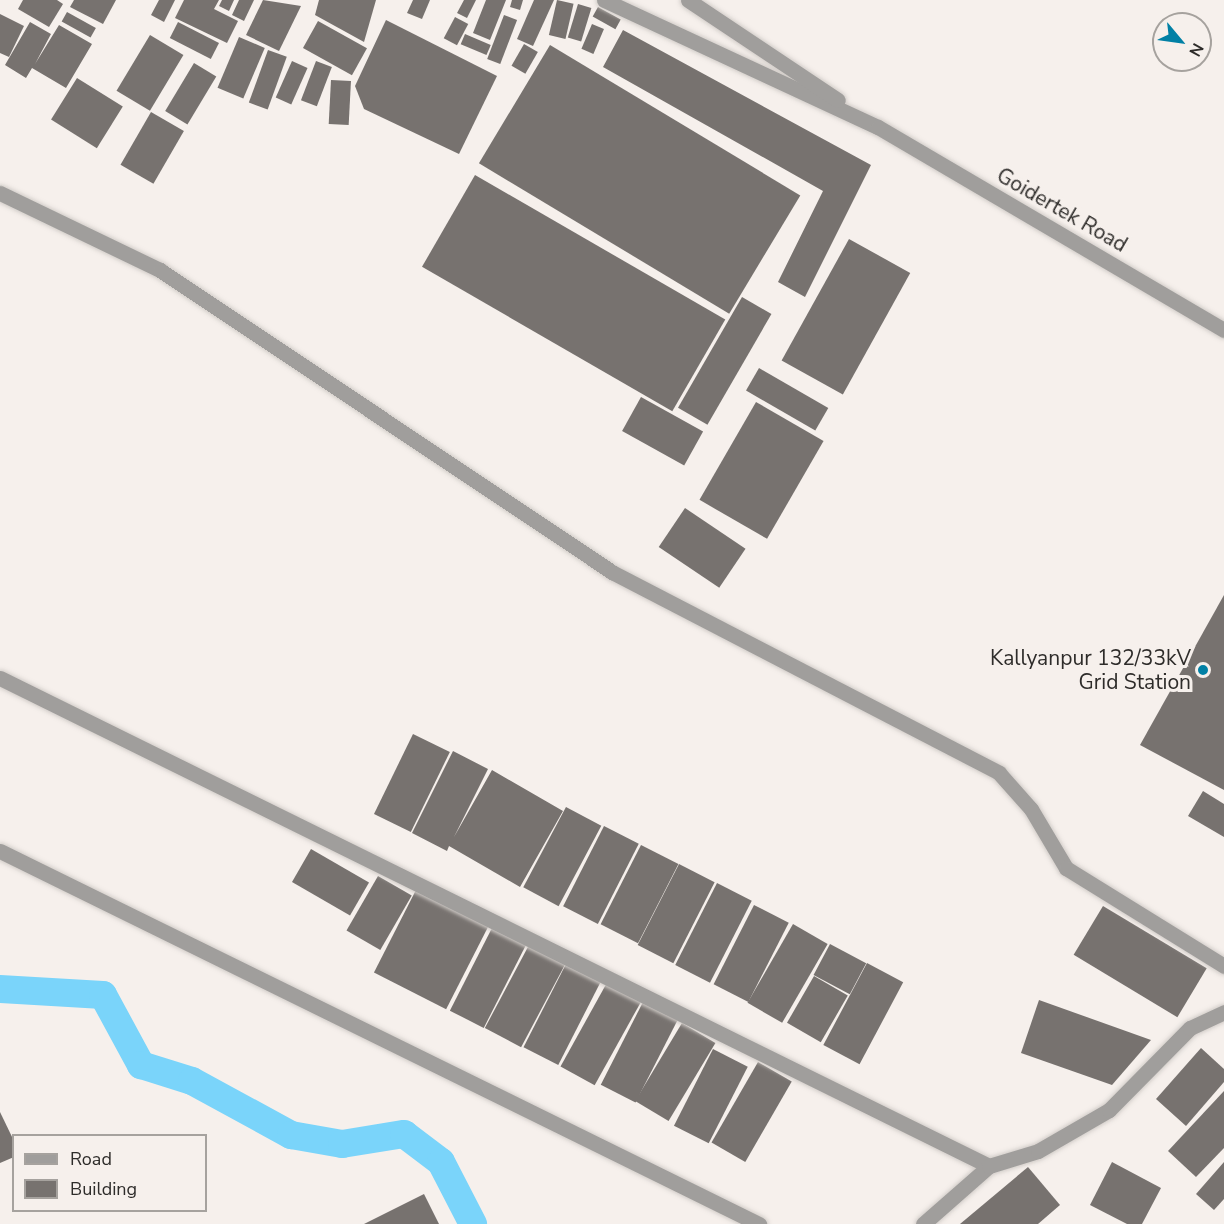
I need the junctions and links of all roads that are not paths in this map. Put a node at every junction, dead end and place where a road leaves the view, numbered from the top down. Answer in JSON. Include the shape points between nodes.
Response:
{"nodes":[{"id":1,"x":604,"y":0,"type":"edge"},
{"id":2,"x":688,"y":0,"type":"edge"},
{"id":3,"x":878,"y":127,"type":"junction"},
{"id":4,"x":0,"y":193,"type":"edge"},
{"id":5,"x":1224,"y":330,"type":"edge"},
{"id":6,"x":0,"y":678,"type":"edge"},
{"id":7,"x":0,"y":851,"type":"edge"},
{"id":8,"x":1224,"y":966,"type":"edge"},
{"id":9,"x":1224,"y":1012,"type":"edge"},
{"id":10,"x":989,"y":1166,"type":"junction"},
{"id":11,"x":759,"y":1224,"type":"edge"},
{"id":12,"x":923,"y":1224,"type":"edge"}],
"edges":[{"from":1,"to":3,"type":"street","name":"Goidertek Road"},
{"from":2,"to":3,"type":"street","name":"Goidertek Road"},
{"from":3,"to":5,"type":"street","name":"Goidertek Road"},
{"from":4,"to":8,"type":"street","via":[[160,270],[612,572],[999,772],[1031,809],[1066,868]]},
{"from":6,"to":10,"type":"street"},
{"from":7,"to":11,"type":"street"},
{"from":9,"to":10,"type":"street","via":[[1190,1028],[1109,1110],[1038,1151]]},
{"from":10,"to":12,"type":"street"}]}
